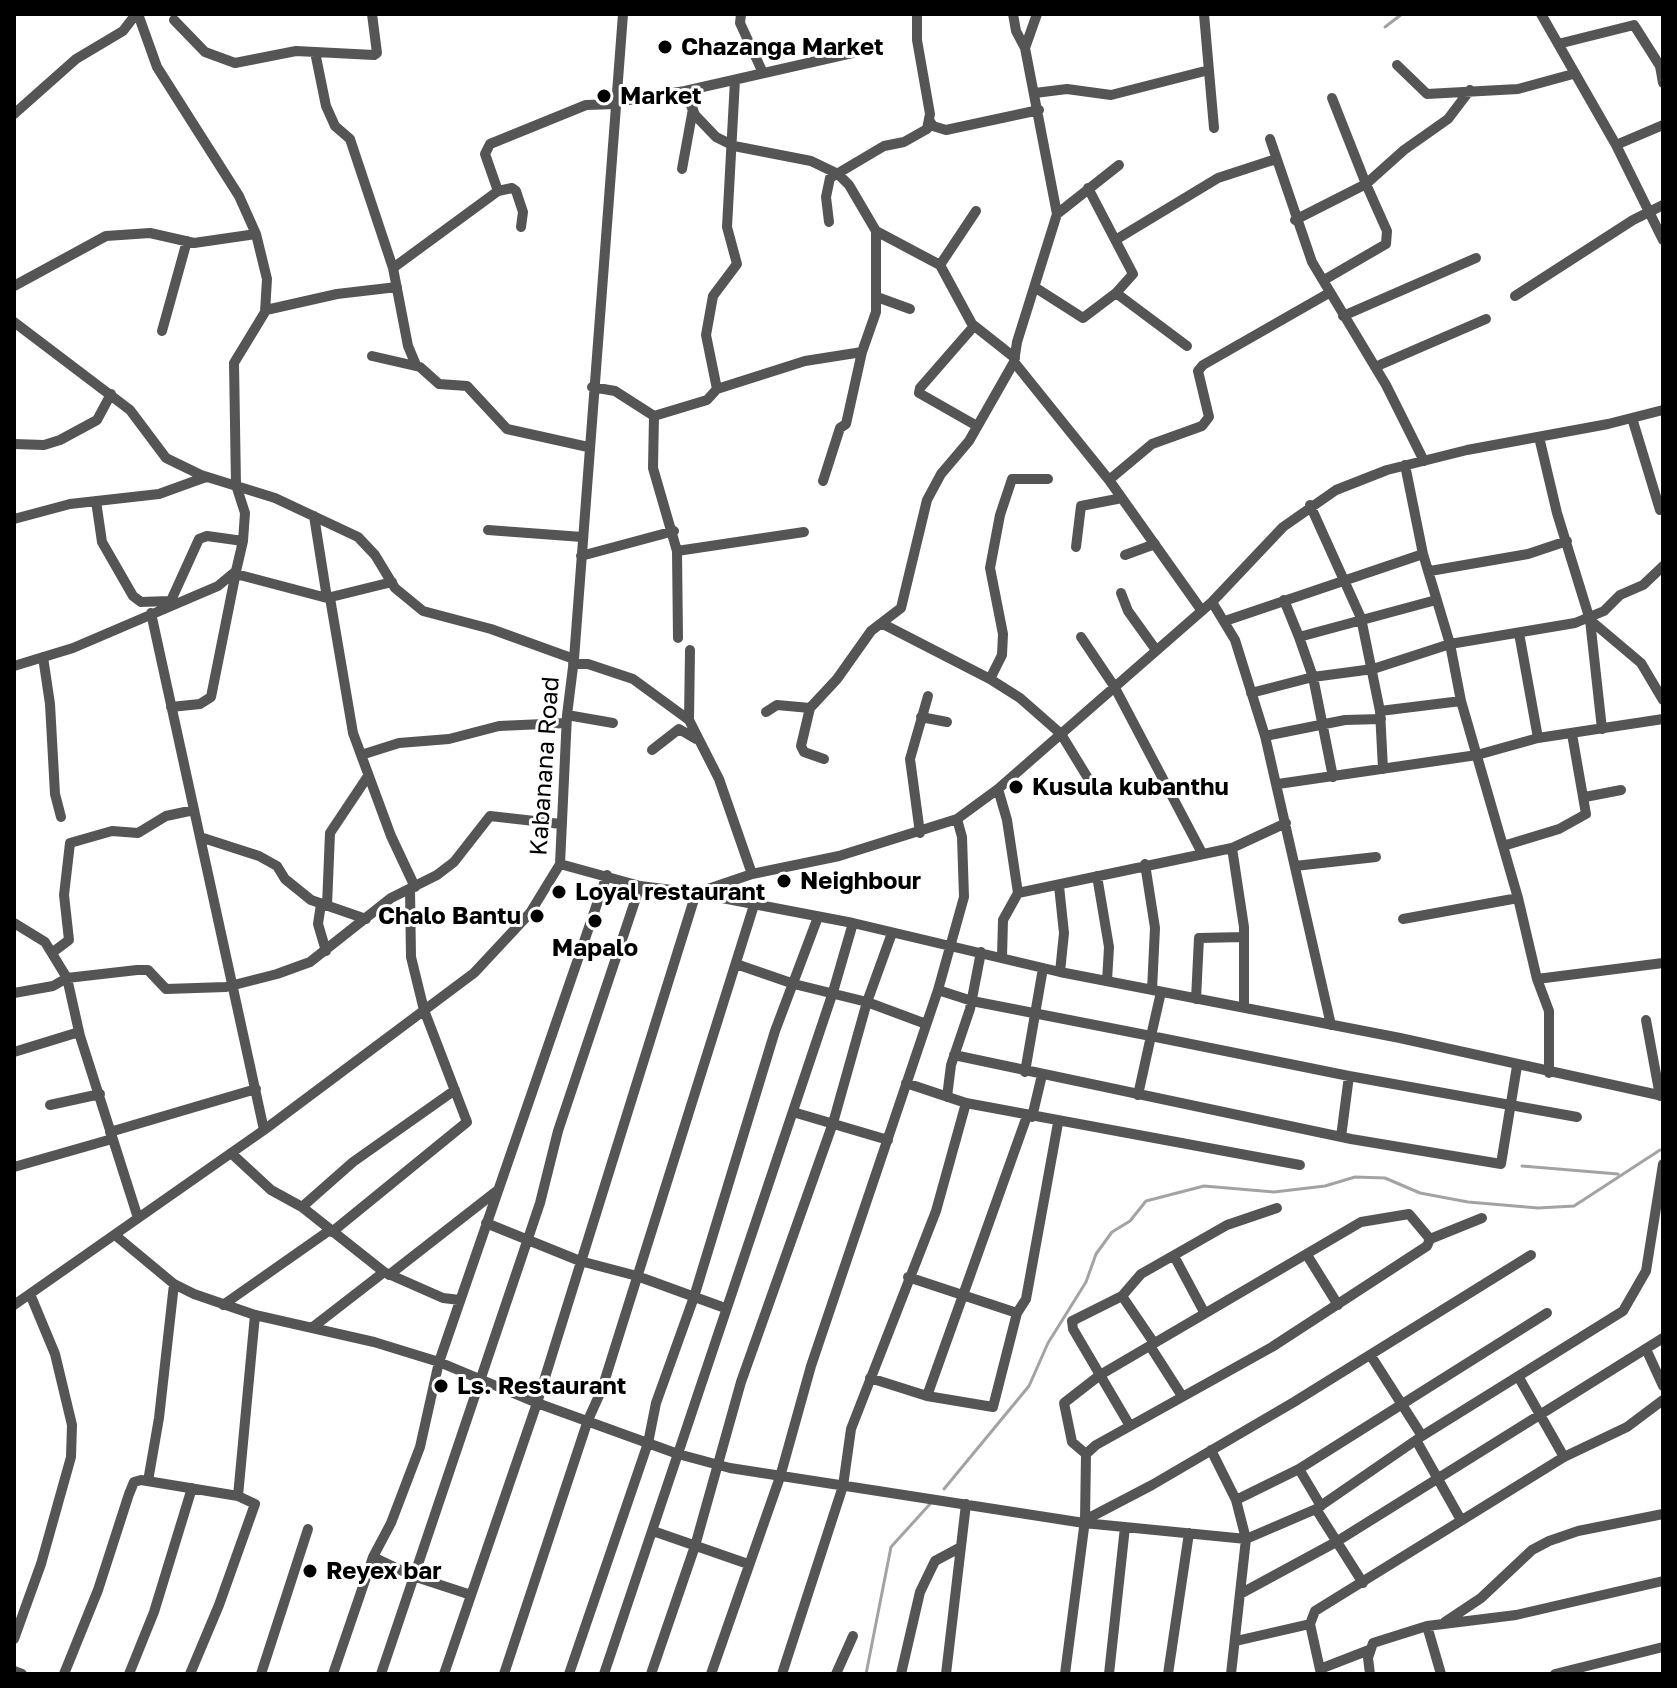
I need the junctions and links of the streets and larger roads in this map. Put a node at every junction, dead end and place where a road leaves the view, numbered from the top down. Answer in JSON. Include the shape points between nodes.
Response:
{"nodes":[{"id":1,"x":137,"y":14,"type":"edge"},
{"id":2,"x":372,"y":14,"type":"edge"},
{"id":3,"x":623,"y":14,"type":"edge"},
{"id":4,"x":741,"y":14,"type":"edge"},
{"id":5,"x":917,"y":14,"type":"edge"},
{"id":6,"x":1013,"y":14,"type":"edge"},
{"id":7,"x":1037,"y":14,"type":"edge"},
{"id":8,"x":1204,"y":14,"type":"edge"},
{"id":9,"x":1541,"y":14,"type":"edge"},
{"id":10,"x":174,"y":20,"type":"dead end"},
{"id":11,"x":1558,"y":44,"type":"junction"},
{"id":12,"x":1025,"y":48,"type":"junction"},
{"id":13,"x":861,"y":51,"type":"dead end"},
{"id":14,"x":315,"y":52,"type":"junction"},
{"id":15,"x":1397,"y":65,"type":"dead end"},
{"id":16,"x":1209,"y":70,"type":"junction"},
{"id":17,"x":763,"y":73,"type":"junction"},
{"id":18,"x":1573,"y":74,"type":"junction"},
{"id":19,"x":735,"y":80,"type":"junction"},
{"id":20,"x":1663,"y":83,"type":"edge"},
{"id":21,"x":1470,"y":90,"type":"junction"},
{"id":22,"x":685,"y":91,"type":"junction"},
{"id":23,"x":1035,"y":93,"type":"junction"},
{"id":24,"x":1332,"y":98,"type":"dead end"},
{"id":25,"x":616,"y":103,"type":"junction"},
{"id":26,"x":693,"y":109,"type":"junction"},
{"id":27,"x":1039,"y":110,"type":"junction"},
{"id":28,"x":14,"y":114,"type":"edge"},
{"id":29,"x":929,"y":120,"type":"junction"},
{"id":30,"x":1663,"y":125,"type":"edge"},
{"id":31,"x":1214,"y":128,"type":"dead end"},
{"id":32,"x":1270,"y":139,"type":"dead end"},
{"id":33,"x":1616,"y":145,"type":"junction"},
{"id":34,"x":734,"y":146,"type":"junction"},
{"id":35,"x":1276,"y":159,"type":"junction"},
{"id":36,"x":1119,"y":165,"type":"dead end"},
{"id":37,"x":682,"y":169,"type":"dead end"},
{"id":38,"x":838,"y":174,"type":"junction"},
{"id":39,"x":1366,"y":184,"type":"junction"},
{"id":40,"x":1088,"y":188,"type":"junction"},
{"id":41,"x":498,"y":191,"type":"junction"},
{"id":42,"x":1663,"y":205,"type":"edge"},
{"id":43,"x":1649,"y":210,"type":"junction"},
{"id":44,"x":976,"y":211,"type":"dead end"},
{"id":45,"x":1057,"y":214,"type":"junction"},
{"id":46,"x":1295,"y":220,"type":"junction"},
{"id":47,"x":829,"y":222,"type":"dead end"},
{"id":48,"x":521,"y":227,"type":"dead end"},
{"id":49,"x":876,"y":231,"type":"junction"},
{"id":50,"x":256,"y":234,"type":"junction"},
{"id":51,"x":1117,"y":239,"type":"junction"},
{"id":52,"x":1663,"y":240,"type":"edge"},
{"id":53,"x":187,"y":241,"type":"junction"},
{"id":54,"x":1476,"y":258,"type":"dead end"},
{"id":55,"x":940,"y":265,"type":"junction"},
{"id":56,"x":393,"y":268,"type":"junction"},
{"id":57,"x":1324,"y":280,"type":"junction"},
{"id":58,"x":14,"y":286,"type":"edge"},
{"id":59,"x":397,"y":287,"type":"junction"},
{"id":60,"x":1036,"y":288,"type":"junction"},
{"id":61,"x":1116,"y":293,"type":"junction"},
{"id":62,"x":1329,"y":293,"type":"junction"},
{"id":63,"x":1515,"y":296,"type":"dead end"},
{"id":64,"x":877,"y":297,"type":"junction"},
{"id":65,"x":910,"y":309,"type":"dead end"},
{"id":66,"x":266,"y":310,"type":"junction"},
{"id":67,"x":1343,"y":316,"type":"junction"},
{"id":68,"x":1486,"y":319,"type":"dead end"},
{"id":69,"x":14,"y":322,"type":"edge"},
{"id":70,"x":974,"y":326,"type":"junction"},
{"id":71,"x":162,"y":331,"type":"dead end"},
{"id":72,"x":1187,"y":346,"type":"dead end"},
{"id":73,"x":862,"y":352,"type":"junction"},
{"id":74,"x":372,"y":356,"type":"dead end"},
{"id":75,"x":1014,"y":360,"type":"junction"},
{"id":76,"x":416,"y":365,"type":"junction"},
{"id":77,"x":1375,"y":367,"type":"junction"},
{"id":78,"x":592,"y":387,"type":"junction"},
{"id":79,"x":717,"y":389,"type":"junction"},
{"id":80,"x":111,"y":394,"type":"junction"},
{"id":81,"x":1663,"y":410,"type":"edge"},
{"id":82,"x":654,"y":416,"type":"junction"},
{"id":83,"x":1632,"y":418,"type":"junction"},
{"id":84,"x":977,"y":426,"type":"junction"},
{"id":85,"x":1539,"y":437,"type":"junction"},
{"id":86,"x":14,"y":444,"type":"edge"},
{"id":87,"x":588,"y":447,"type":"junction"},
{"id":88,"x":1424,"y":461,"type":"junction"},
{"id":89,"x":1405,"y":465,"type":"junction"},
{"id":90,"x":206,"y":477,"type":"junction"},
{"id":91,"x":1048,"y":479,"type":"dead end"},
{"id":92,"x":1109,"y":480,"type":"junction"},
{"id":93,"x":823,"y":481,"type":"dead end"},
{"id":94,"x":236,"y":485,"type":"junction"},
{"id":95,"x":1122,"y":498,"type":"junction"},
{"id":96,"x":96,"y":501,"type":"junction"},
{"id":97,"x":1310,"y":505,"type":"junction"},
{"id":98,"x":1660,"y":510,"type":"dead end"},
{"id":99,"x":314,"y":516,"type":"junction"},
{"id":100,"x":14,"y":519,"type":"edge"},
{"id":101,"x":488,"y":530,"type":"dead end"},
{"id":102,"x":674,"y":531,"type":"junction"},
{"id":103,"x":804,"y":532,"type":"dead end"},
{"id":104,"x":582,"y":537,"type":"junction"},
{"id":105,"x":243,"y":541,"type":"junction"},
{"id":106,"x":1567,"y":541,"type":"junction"},
{"id":107,"x":1155,"y":544,"type":"junction"},
{"id":108,"x":1076,"y":547,"type":"dead end"},
{"id":109,"x":677,"y":551,"type":"junction"},
{"id":110,"x":1423,"y":554,"type":"junction"},
{"id":111,"x":1125,"y":555,"type":"dead end"},
{"id":112,"x":581,"y":556,"type":"junction"},
{"id":113,"x":1663,"y":566,"type":"edge"},
{"id":114,"x":1430,"y":571,"type":"junction"},
{"id":115,"x":236,"y":573,"type":"junction"},
{"id":116,"x":1347,"y":579,"type":"junction"},
{"id":117,"x":392,"y":582,"type":"junction"},
{"id":118,"x":1121,"y":593,"type":"dead end"},
{"id":119,"x":329,"y":598,"type":"junction"},
{"id":120,"x":1284,"y":600,"type":"junction"},
{"id":121,"x":1436,"y":600,"type":"junction"},
{"id":122,"x":1212,"y":602,"type":"junction"},
{"id":123,"x":170,"y":603,"type":"junction"},
{"id":124,"x":1202,"y":611,"type":"junction"},
{"id":125,"x":151,"y":613,"type":"junction"},
{"id":126,"x":1361,"y":618,"type":"junction"},
{"id":127,"x":1590,"y":618,"type":"junction"},
{"id":128,"x":1225,"y":621,"type":"junction"},
{"id":129,"x":883,"y":624,"type":"junction"},
{"id":130,"x":1519,"y":633,"type":"junction"},
{"id":131,"x":1081,"y":637,"type":"dead end"},
{"id":132,"x":1299,"y":637,"type":"junction"},
{"id":133,"x":678,"y":638,"type":"dead end"},
{"id":134,"x":1450,"y":644,"type":"junction"},
{"id":135,"x":690,"y":650,"type":"dead end"},
{"id":136,"x":1156,"y":650,"type":"junction"},
{"id":137,"x":43,"y":657,"type":"junction"},
{"id":138,"x":574,"y":661,"type":"junction"},
{"id":139,"x":14,"y":666,"type":"edge"},
{"id":140,"x":1373,"y":669,"type":"junction"},
{"id":141,"x":1313,"y":677,"type":"junction"},
{"id":142,"x":990,"y":679,"type":"junction"},
{"id":143,"x":1114,"y":686,"type":"junction"},
{"id":144,"x":1251,"y":693,"type":"junction"},
{"id":145,"x":928,"y":696,"type":"dead end"},
{"id":146,"x":1663,"y":700,"type":"edge"},
{"id":147,"x":1461,"y":701,"type":"junction"},
{"id":148,"x":171,"y":707,"type":"junction"},
{"id":149,"x":810,"y":708,"type":"junction"},
{"id":150,"x":766,"y":712,"type":"dead end"},
{"id":151,"x":1380,"y":715,"type":"junction"},
{"id":152,"x":921,"y":717,"type":"junction"},
{"id":153,"x":566,"y":719,"type":"junction"},
{"id":154,"x":1663,"y":719,"type":"edge"},
{"id":155,"x":689,"y":720,"type":"junction"},
{"id":156,"x":947,"y":722,"type":"dead end"},
{"id":157,"x":613,"y":723,"type":"dead end"},
{"id":158,"x":1323,"y":724,"type":"junction"},
{"id":159,"x":1602,"y":729,"type":"junction"},
{"id":160,"x":1061,"y":734,"type":"junction"},
{"id":161,"x":1572,"y":734,"type":"junction"},
{"id":162,"x":1265,"y":736,"type":"junction"},
{"id":163,"x":1538,"y":738,"type":"junction"},
{"id":164,"x":697,"y":740,"type":"junction"},
{"id":165,"x":652,"y":750,"type":"dead end"},
{"id":166,"x":361,"y":755,"type":"junction"},
{"id":167,"x":1477,"y":755,"type":"junction"},
{"id":168,"x":824,"y":759,"type":"dead end"},
{"id":169,"x":1383,"y":769,"type":"junction"},
{"id":170,"x":368,"y":776,"type":"junction"},
{"id":171,"x":1333,"y":777,"type":"junction"},
{"id":172,"x":1278,"y":784,"type":"junction"},
{"id":173,"x":1094,"y":788,"type":"dead end"},
{"id":174,"x":998,"y":789,"type":"junction"},
{"id":175,"x":1621,"y":790,"type":"dead end"},
{"id":176,"x":1585,"y":797,"type":"junction"},
{"id":177,"x":194,"y":810,"type":"junction"},
{"id":178,"x":61,"y":817,"type":"dead end"},
{"id":179,"x":957,"y":819,"type":"junction"},
{"id":180,"x":1286,"y":823,"type":"junction"},
{"id":181,"x":561,"y":824,"type":"junction"},
{"id":182,"x":920,"y":833,"type":"junction"},
{"id":183,"x":200,"y":837,"type":"junction"},
{"id":184,"x":1503,"y":846,"type":"junction"},
{"id":185,"x":1232,"y":848,"type":"junction"},
{"id":186,"x":1202,"y":853,"type":"junction"},
{"id":187,"x":1376,"y":857,"type":"dead end"},
{"id":188,"x":560,"y":864,"type":"junction"},
{"id":189,"x":1145,"y":864,"type":"junction"},
{"id":190,"x":1295,"y":866,"type":"junction"},
{"id":191,"x":752,"y":874,"type":"junction"},
{"id":192,"x":607,"y":875,"type":"junction"},
{"id":193,"x":1097,"y":876,"type":"junction"},
{"id":194,"x":640,"y":886,"type":"junction"},
{"id":195,"x":1059,"y":886,"type":"junction"},
{"id":196,"x":412,"y":888,"type":"junction"},
{"id":197,"x":696,"y":893,"type":"junction"},
{"id":198,"x":1018,"y":893,"type":"junction"},
{"id":199,"x":1518,"y":898,"type":"junction"},
{"id":200,"x":324,"y":905,"type":"junction"},
{"id":201,"x":754,"y":905,"type":"junction"},
{"id":202,"x":818,"y":917,"type":"junction"},
{"id":203,"x":366,"y":919,"type":"junction"},
{"id":204,"x":1403,"y":919,"type":"dead end"},
{"id":205,"x":14,"y":923,"type":"edge"},
{"id":206,"x":853,"y":923,"type":"junction"},
{"id":207,"x":892,"y":933,"type":"junction"},
{"id":208,"x":1244,"y":937,"type":"junction"},
{"id":209,"x":950,"y":946,"type":"junction"},
{"id":210,"x":326,"y":951,"type":"junction"},
{"id":211,"x":53,"y":952,"type":"junction"},
{"id":212,"x":981,"y":952,"type":"junction"},
{"id":213,"x":1002,"y":957,"type":"junction"},
{"id":214,"x":1663,"y":963,"type":"edge"},
{"id":215,"x":736,"y":964,"type":"junction"},
{"id":216,"x":1043,"y":968,"type":"junction"},
{"id":217,"x":1060,"y":972,"type":"junction"},
{"id":218,"x":67,"y":978,"type":"junction"},
{"id":219,"x":1537,"y":979,"type":"junction"},
{"id":220,"x":1107,"y":981,"type":"junction"},
{"id":221,"x":234,"y":983,"type":"junction"},
{"id":222,"x":794,"y":984,"type":"junction"},
{"id":223,"x":938,"y":990,"type":"junction"},
{"id":224,"x":1157,"y":991,"type":"junction"},
{"id":225,"x":833,"y":992,"type":"junction"},
{"id":226,"x":14,"y":993,"type":"edge"},
{"id":227,"x":1196,"y":999,"type":"junction"},
{"id":228,"x":972,"y":1001,"type":"junction"},
{"id":229,"x":867,"y":1002,"type":"junction"},
{"id":230,"x":1244,"y":1007,"type":"junction"},
{"id":231,"x":424,"y":1010,"type":"junction"},
{"id":232,"x":1036,"y":1013,"type":"junction"},
{"id":233,"x":1646,"y":1020,"type":"dead end"},
{"id":234,"x":926,"y":1024,"type":"junction"},
{"id":235,"x":1331,"y":1025,"type":"junction"},
{"id":236,"x":79,"y":1032,"type":"junction"},
{"id":237,"x":1151,"y":1036,"type":"junction"},
{"id":238,"x":14,"y":1052,"type":"edge"},
{"id":239,"x":954,"y":1055,"type":"junction"},
{"id":240,"x":1517,"y":1066,"type":"junction"},
{"id":241,"x":1025,"y":1072,"type":"junction"},
{"id":242,"x":1549,"y":1073,"type":"junction"},
{"id":243,"x":1042,"y":1075,"type":"junction"},
{"id":244,"x":1349,"y":1076,"type":"junction"},
{"id":245,"x":906,"y":1083,"type":"junction"},
{"id":246,"x":256,"y":1089,"type":"junction"},
{"id":247,"x":455,"y":1090,"type":"junction"},
{"id":248,"x":100,"y":1094,"type":"junction"},
{"id":249,"x":1138,"y":1095,"type":"junction"},
{"id":250,"x":1661,"y":1096,"type":"edge"},
{"id":251,"x":947,"y":1097,"type":"junction"},
{"id":252,"x":966,"y":1103,"type":"junction"},
{"id":253,"x":50,"y":1105,"type":"dead end"},
{"id":254,"x":1510,"y":1107,"type":"junction"},
{"id":255,"x":793,"y":1112,"type":"junction"},
{"id":256,"x":1030,"y":1117,"type":"junction"},
{"id":257,"x":1577,"y":1117,"type":"dead end"},
{"id":258,"x":833,"y":1123,"type":"junction"},
{"id":259,"x":1058,"y":1123,"type":"junction"},
{"id":260,"x":264,"y":1130,"type":"junction"},
{"id":261,"x":111,"y":1136,"type":"junction"},
{"id":262,"x":1341,"y":1137,"type":"junction"},
{"id":263,"x":888,"y":1140,"type":"junction"},
{"id":264,"x":231,"y":1153,"type":"junction"},
{"id":265,"x":1663,"y":1164,"type":"edge"},
{"id":266,"x":1300,"y":1165,"type":"dead end"},
{"id":267,"x":14,"y":1167,"type":"edge"},
{"id":268,"x":499,"y":1189,"type":"junction"},
{"id":269,"x":302,"y":1207,"type":"junction"},
{"id":270,"x":1277,"y":1208,"type":"dead end"},
{"id":271,"x":138,"y":1218,"type":"junction"},
{"id":272,"x":1482,"y":1218,"type":"dead end"},
{"id":273,"x":486,"y":1223,"type":"junction"},
{"id":274,"x":1659,"y":1230,"type":"edge"},
{"id":275,"x":331,"y":1231,"type":"junction"},
{"id":276,"x":115,"y":1235,"type":"junction"},
{"id":277,"x":1430,"y":1239,"type":"junction"},
{"id":278,"x":525,"y":1240,"type":"junction"},
{"id":279,"x":1307,"y":1255,"type":"junction"},
{"id":280,"x":1531,"y":1255,"type":"dead end"},
{"id":281,"x":1174,"y":1256,"type":"junction"},
{"id":282,"x":580,"y":1261,"type":"junction"},
{"id":283,"x":386,"y":1273,"type":"junction"},
{"id":284,"x":637,"y":1276,"type":"junction"},
{"id":285,"x":908,"y":1277,"type":"junction"},
{"id":286,"x":174,"y":1284,"type":"junction"},
{"id":287,"x":30,"y":1294,"type":"junction"},
{"id":288,"x":1122,"y":1296,"type":"junction"},
{"id":289,"x":694,"y":1297,"type":"junction"},
{"id":290,"x":964,"y":1298,"type":"junction"},
{"id":291,"x":460,"y":1300,"type":"junction"},
{"id":292,"x":14,"y":1305,"type":"edge"},
{"id":293,"x":223,"y":1305,"type":"junction"},
{"id":294,"x":1338,"y":1305,"type":"junction"},
{"id":295,"x":725,"y":1308,"type":"junction"},
{"id":296,"x":1204,"y":1312,"type":"junction"},
{"id":297,"x":1017,"y":1313,"type":"junction"},
{"id":298,"x":1547,"y":1313,"type":"dead end"},
{"id":299,"x":255,"y":1315,"type":"junction"},
{"id":300,"x":313,"y":1327,"type":"junction"},
{"id":301,"x":1663,"y":1338,"type":"edge"},
{"id":302,"x":1152,"y":1345,"type":"junction"},
{"id":303,"x":1646,"y":1349,"type":"junction"},
{"id":304,"x":1371,"y":1356,"type":"junction"},
{"id":305,"x":439,"y":1362,"type":"junction"},
{"id":306,"x":1100,"y":1375,"type":"junction"},
{"id":307,"x":1518,"y":1376,"type":"junction"},
{"id":308,"x":870,"y":1378,"type":"junction"},
{"id":309,"x":478,"y":1381,"type":"junction"},
{"id":310,"x":1663,"y":1386,"type":"edge"},
{"id":311,"x":927,"y":1396,"type":"junction"},
{"id":312,"x":1182,"y":1396,"type":"junction"},
{"id":313,"x":1663,"y":1400,"type":"edge"},
{"id":314,"x":1402,"y":1402,"type":"junction"},
{"id":315,"x":537,"y":1403,"type":"junction"},
{"id":316,"x":1541,"y":1414,"type":"junction"},
{"id":317,"x":588,"y":1420,"type":"junction"},
{"id":318,"x":1130,"y":1426,"type":"junction"},
{"id":319,"x":1419,"y":1438,"type":"junction"},
{"id":320,"x":648,"y":1443,"type":"junction"},
{"id":321,"x":1211,"y":1450,"type":"junction"},
{"id":322,"x":678,"y":1454,"type":"junction"},
{"id":323,"x":1086,"y":1454,"type":"junction"},
{"id":324,"x":1564,"y":1457,"type":"junction"},
{"id":325,"x":718,"y":1464,"type":"junction"},
{"id":326,"x":1299,"y":1469,"type":"junction"},
{"id":327,"x":780,"y":1477,"type":"junction"},
{"id":328,"x":1436,"y":1478,"type":"junction"},
{"id":329,"x":148,"y":1481,"type":"junction"},
{"id":330,"x":843,"y":1486,"type":"junction"},
{"id":331,"x":192,"y":1488,"type":"junction"},
{"id":332,"x":238,"y":1496,"type":"junction"},
{"id":333,"x":1236,"y":1500,"type":"junction"},
{"id":334,"x":966,"y":1504,"type":"junction"},
{"id":335,"x":1319,"y":1507,"type":"junction"},
{"id":336,"x":1663,"y":1514,"type":"edge"},
{"id":337,"x":1461,"y":1520,"type":"junction"},
{"id":338,"x":1085,"y":1521,"type":"junction"},
{"id":339,"x":1125,"y":1527,"type":"junction"},
{"id":340,"x":308,"y":1529,"type":"dead end"},
{"id":341,"x":653,"y":1531,"type":"junction"},
{"id":342,"x":1189,"y":1533,"type":"junction"},
{"id":343,"x":1246,"y":1539,"type":"junction"},
{"id":344,"x":1336,"y":1542,"type":"junction"},
{"id":345,"x":695,"y":1546,"type":"junction"},
{"id":346,"x":961,"y":1547,"type":"junction"},
{"id":347,"x":373,"y":1557,"type":"junction"},
{"id":348,"x":748,"y":1564,"type":"junction"},
{"id":349,"x":413,"y":1576,"type":"junction"},
{"id":350,"x":1663,"y":1581,"type":"edge"},
{"id":351,"x":1363,"y":1583,"type":"junction"},
{"id":352,"x":1240,"y":1594,"type":"junction"},
{"id":353,"x":471,"y":1595,"type":"junction"},
{"id":354,"x":1444,"y":1623,"type":"junction"},
{"id":355,"x":1310,"y":1624,"type":"junction"},
{"id":356,"x":1427,"y":1626,"type":"junction"},
{"id":357,"x":853,"y":1636,"type":"dead end"},
{"id":358,"x":14,"y":1639,"type":"edge"},
{"id":359,"x":1236,"y":1641,"type":"junction"},
{"id":360,"x":1663,"y":1647,"type":"edge"},
{"id":361,"x":1369,"y":1650,"type":"junction"},
{"id":362,"x":14,"y":1671,"type":"edge"},
{"id":363,"x":1320,"y":1672,"type":"edge"},
{"id":364,"x":336,"y":1673,"type":"edge"},
{"id":365,"x":22,"y":1674,"type":"edge"},
{"id":366,"x":64,"y":1674,"type":"edge"},
{"id":367,"x":129,"y":1674,"type":"edge"},
{"id":368,"x":190,"y":1674,"type":"edge"},
{"id":369,"x":261,"y":1674,"type":"edge"},
{"id":370,"x":381,"y":1674,"type":"edge"},
{"id":371,"x":444,"y":1674,"type":"edge"},
{"id":372,"x":504,"y":1674,"type":"edge"},
{"id":373,"x":569,"y":1674,"type":"edge"},
{"id":374,"x":604,"y":1674,"type":"edge"},
{"id":375,"x":651,"y":1674,"type":"edge"},
{"id":376,"x":711,"y":1674,"type":"edge"},
{"id":377,"x":782,"y":1674,"type":"edge"},
{"id":378,"x":836,"y":1674,"type":"edge"},
{"id":379,"x":901,"y":1674,"type":"edge"},
{"id":380,"x":946,"y":1674,"type":"edge"},
{"id":381,"x":1065,"y":1674,"type":"edge"},
{"id":382,"x":1109,"y":1674,"type":"edge"},
{"id":383,"x":1168,"y":1674,"type":"edge"},
{"id":384,"x":1231,"y":1674,"type":"edge"},
{"id":385,"x":1370,"y":1674,"type":"edge"},
{"id":386,"x":1441,"y":1674,"type":"edge"},
{"id":387,"x":1555,"y":1674,"type":"edge"}],
"edges":[{"from":1,"to":28,"type":"street","via":[[123,31],[76,59]]},
{"from":1,"to":50,"type":"street","via":[[157,67],[233,185]]},
{"from":2,"to":14,"type":"street","via":[[377,53]]},
{"from":3,"to":25,"type":"street","name":"Kabanana Road"},
{"from":4,"to":17,"type":"street","via":[[740,23]]},
{"from":5,"to":29,"type":"street"},
{"from":6,"to":12,"type":"street"},
{"from":7,"to":12,"type":"street"},
{"from":8,"to":16,"type":"street"},
{"from":9,"to":11,"type":"street"},
{"from":10,"to":14,"type":"street","via":[[205,52],[226,61]]},
{"from":11,"to":18,"type":"street"},
{"from":11,"to":20,"type":"street","via":[[1634,25],[1660,66]]},
{"from":12,"to":23,"type":"street"},
{"from":13,"to":17,"type":"street"},
{"from":14,"to":56,"type":"street","via":[[326,106],[335,126],[350,139]]},
{"from":15,"to":21,"type":"street","via":[[1427,94]]},
{"from":16,"to":23,"type":"street","via":[[1111,95],[1067,89]]},
{"from":16,"to":31,"type":"street"},
{"from":17,"to":19,"type":"street"},
{"from":18,"to":21,"type":"street","via":[[1532,87]]},
{"from":18,"to":33,"type":"street"},
{"from":19,"to":22,"type":"street"},
{"from":19,"to":34,"type":"street"},
{"from":21,"to":39,"type":"street","via":[[1448,119]]},
{"from":22,"to":25,"type":"street"},
{"from":22,"to":26,"type":"street"},
{"from":23,"to":27,"type":"street"},
{"from":24,"to":39,"type":"street"},
{"from":25,"to":41,"type":"street","via":[[586,105],[490,144],[485,154]]},
{"from":25,"to":78,"type":"street","name":"Kabanana Road"},
{"from":26,"to":34,"type":"street","via":[[707,129]]},
{"from":26,"to":37,"type":"street"},
{"from":27,"to":29,"type":"street","via":[[946,130]]},
{"from":27,"to":45,"type":"street"},
{"from":29,"to":38,"type":"street","via":[[927,129],[917,135],[884,146]]},
{"from":30,"to":33,"type":"street"},
{"from":32,"to":35,"type":"street"},
{"from":33,"to":43,"type":"street"},
{"from":34,"to":38,"type":"street","via":[[811,161]]},
{"from":34,"to":79,"type":"street","via":[[727,227],[737,264],[713,296],[706,335]]},
{"from":35,"to":46,"type":"street"},
{"from":35,"to":51,"type":"street","via":[[1218,178]]},
{"from":36,"to":40,"type":"street"},
{"from":38,"to":47,"type":"street","via":[[828,184]]},
{"from":38,"to":49,"type":"street"},
{"from":39,"to":46,"type":"street"},
{"from":39,"to":57,"type":"street","via":[[1387,231],[1386,244]]},
{"from":40,"to":45,"type":"street"},
{"from":40,"to":51,"type":"street"},
{"from":41,"to":48,"type":"street","via":[[516,191],[523,212]]},
{"from":41,"to":56,"type":"street"},
{"from":42,"to":43,"type":"street"},
{"from":43,"to":52,"type":"street"},
{"from":43,"to":63,"type":"street"},
{"from":44,"to":55,"type":"street"},
{"from":45,"to":60,"type":"street"},
{"from":46,"to":57,"type":"street"},
{"from":49,"to":55,"type":"street"},
{"from":49,"to":64,"type":"street"},
{"from":50,"to":53,"type":"street"},
{"from":50,"to":66,"type":"street","via":[[267,279]]},
{"from":51,"to":61,"type":"street","via":[[1133,274]]},
{"from":53,"to":58,"type":"street","via":[[150,233],[106,236]]},
{"from":53,"to":71,"type":"street"},
{"from":54,"to":67,"type":"street"},
{"from":55,"to":70,"type":"street"},
{"from":56,"to":59,"type":"street"},
{"from":57,"to":62,"type":"street"},
{"from":59,"to":66,"type":"street"},
{"from":59,"to":76,"type":"street"},
{"from":60,"to":61,"type":"street","via":[[1083,318]]},
{"from":60,"to":75,"type":"street"},
{"from":61,"to":72,"type":"street"},
{"from":62,"to":67,"type":"street"},
{"from":62,"to":92,"type":"street","via":[[1203,365],[1198,371],[1209,417],[1202,426],[1152,444]]},
{"from":64,"to":65,"type":"street"},
{"from":64,"to":73,"type":"street","via":[[875,321]]},
{"from":66,"to":94,"type":"street","via":[[234,363]]},
{"from":67,"to":77,"type":"street"},
{"from":68,"to":77,"type":"street"},
{"from":69,"to":80,"type":"street"},
{"from":70,"to":75,"type":"street"},
{"from":70,"to":84,"type":"street","via":[[919,393]]},
{"from":73,"to":79,"type":"street","via":[[805,361]]},
{"from":73,"to":93,"type":"street","via":[[846,424]]},
{"from":74,"to":76,"type":"street"},
{"from":75,"to":84,"type":"street"},
{"from":75,"to":92,"type":"street"},
{"from":76,"to":87,"type":"street","via":[[439,384],[467,386],[507,429]]},
{"from":77,"to":88,"type":"street"},
{"from":78,"to":82,"type":"street","via":[[615,391]]},
{"from":78,"to":87,"type":"street","name":"Kabanana Road"},
{"from":79,"to":82,"type":"street","via":[[707,400]]},
{"from":80,"to":86,"type":"street","via":[[97,420],[60,440]]},
{"from":80,"to":90,"type":"street","via":[[130,410],[161,454]]},
{"from":81,"to":83,"type":"street"},
{"from":82,"to":102,"type":"street","via":[[653,468]]},
{"from":83,"to":85,"type":"street"},
{"from":83,"to":98,"type":"street"},
{"from":84,"to":129,"type":"street","via":[[927,500],[901,608]]},
{"from":85,"to":88,"type":"street"},
{"from":85,"to":106,"type":"street"},
{"from":87,"to":104,"type":"street","name":"Kabanana Road"},
{"from":88,"to":89,"type":"street"},
{"from":89,"to":97,"type":"street","via":[[1359,479]]},
{"from":89,"to":110,"type":"street"},
{"from":90,"to":94,"type":"street"},
{"from":90,"to":96,"type":"street","via":[[159,494]]},
{"from":91,"to":142,"type":"street","via":[[1012,479],[1000,515],[990,568],[1002,655]]},
{"from":92,"to":95,"type":"street"},
{"from":94,"to":99,"type":"street"},
{"from":94,"to":105,"type":"street","via":[[245,513]]},
{"from":95,"to":107,"type":"street"},
{"from":95,"to":108,"type":"street","via":[[1081,506]]},
{"from":96,"to":100,"type":"street"},
{"from":96,"to":123,"type":"street","via":[[102,542],[133,596],[141,602]]},
{"from":97,"to":116,"type":"street"},
{"from":97,"to":122,"type":"street"},
{"from":99,"to":117,"type":"street","via":[[364,541]]},
{"from":99,"to":119,"type":"street"},
{"from":101,"to":104,"type":"street"},
{"from":102,"to":109,"type":"street"},
{"from":102,"to":112,"type":"street"},
{"from":103,"to":109,"type":"street"},
{"from":104,"to":112,"type":"street","name":"Kabanana Road"},
{"from":105,"to":115,"type":"street"},
{"from":105,"to":123,"type":"street","via":[[199,539]]},
{"from":106,"to":114,"type":"street","via":[[1528,554]]},
{"from":106,"to":127,"type":"street"},
{"from":107,"to":111,"type":"street"},
{"from":107,"to":124,"type":"street"},
{"from":109,"to":133,"type":"street"},
{"from":110,"to":114,"type":"street"},
{"from":110,"to":116,"type":"street"},
{"from":112,"to":138,"type":"street","name":"Kabanana Road"},
{"from":113,"to":127,"type":"street"},
{"from":114,"to":121,"type":"street"},
{"from":115,"to":119,"type":"street"},
{"from":115,"to":123,"type":"street","via":[[218,586]]},
{"from":115,"to":148,"type":"street","via":[[211,697],[200,704]]},
{"from":116,"to":120,"type":"street"},
{"from":116,"to":126,"type":"street"},
{"from":117,"to":119,"type":"street"},
{"from":117,"to":138,"type":"street","via":[[431,614],[491,629]]},
{"from":118,"to":136,"type":"street"},
{"from":119,"to":166,"type":"street"},
{"from":120,"to":128,"type":"street"},
{"from":120,"to":132,"type":"street"},
{"from":121,"to":126,"type":"street"},
{"from":121,"to":134,"type":"street"},
{"from":122,"to":124,"type":"street"},
{"from":122,"to":128,"type":"street"},
{"from":123,"to":125,"type":"street"},
{"from":124,"to":136,"type":"street"},
{"from":125,"to":137,"type":"street"},
{"from":125,"to":148,"type":"street"},
{"from":126,"to":132,"type":"street"},
{"from":126,"to":140,"type":"street"},
{"from":127,"to":130,"type":"street"},
{"from":127,"to":146,"type":"street","via":[[1641,663]]},
{"from":127,"to":159,"type":"street"},
{"from":128,"to":144,"type":"street"},
{"from":129,"to":142,"type":"street"},
{"from":129,"to":149,"type":"street","via":[[862,642]]},
{"from":130,"to":134,"type":"street"},
{"from":130,"to":163,"type":"street"},
{"from":131,"to":143,"type":"street"},
{"from":132,"to":141,"type":"street"},
{"from":134,"to":140,"type":"street"},
{"from":134,"to":147,"type":"street"},
{"from":135,"to":155,"type":"street"},
{"from":136,"to":143,"type":"street"},
{"from":137,"to":139,"type":"street"},
{"from":137,"to":178,"type":"street"},
{"from":138,"to":153,"type":"street","name":"Kabanana Road"},
{"from":138,"to":155,"type":"street","via":[[633,679]]},
{"from":140,"to":141,"type":"street"},
{"from":140,"to":151,"type":"street"},
{"from":141,"to":144,"type":"street"},
{"from":141,"to":158,"type":"street"},
{"from":142,"to":160,"type":"street","via":[[1010,689]]},
{"from":143,"to":160,"type":"street"},
{"from":143,"to":186,"type":"street"},
{"from":144,"to":162,"type":"street"},
{"from":145,"to":152,"type":"street"},
{"from":147,"to":151,"type":"street"},
{"from":147,"to":167,"type":"street"},
{"from":148,"to":177,"type":"street"},
{"from":149,"to":150,"type":"street","via":[[777,705]]},
{"from":149,"to":168,"type":"street","via":[[801,746]]},
{"from":151,"to":158,"type":"street"},
{"from":151,"to":169,"type":"street"},
{"from":152,"to":156,"type":"street"},
{"from":152,"to":182,"type":"street","via":[[910,759]]},
{"from":153,"to":157,"type":"street"},
{"from":153,"to":166,"type":"street","via":[[399,743]]},
{"from":153,"to":181,"type":"street","name":"Kabanana Road"},
{"from":154,"to":159,"type":"street"},
{"from":155,"to":164,"type":"street"},
{"from":158,"to":162,"type":"street"},
{"from":158,"to":171,"type":"street"},
{"from":159,"to":161,"type":"street"},
{"from":160,"to":173,"type":"street"},
{"from":160,"to":174,"type":"street"},
{"from":161,"to":163,"type":"street"},
{"from":161,"to":176,"type":"street"},
{"from":162,"to":172,"type":"street"},
{"from":163,"to":167,"type":"street"},
{"from":164,"to":165,"type":"street","via":[[679,729]]},
{"from":164,"to":191,"type":"street","via":[[719,779]]},
{"from":166,"to":170,"type":"street"},
{"from":167,"to":169,"type":"street"},
{"from":167,"to":184,"type":"street"},
{"from":169,"to":171,"type":"street"},
{"from":170,"to":196,"type":"street"},
{"from":170,"to":200,"type":"street","via":[[330,833]]},
{"from":171,"to":172,"type":"street"},
{"from":172,"to":180,"type":"street"},
{"from":174,"to":179,"type":"street"},
{"from":174,"to":198,"type":"street"},
{"from":175,"to":176,"type":"street"},
{"from":176,"to":184,"type":"street","via":[[1586,814],[1559,829]]},
{"from":177,"to":183,"type":"street"},
{"from":177,"to":211,"type":"street","via":[[166,816],[138,833],[112,831],[70,843],[64,895],[69,940]]},
{"from":179,"to":182,"type":"street"},
{"from":179,"to":209,"type":"street","via":[[964,897]]},
{"from":180,"to":185,"type":"street"},
{"from":180,"to":190,"type":"street"},
{"from":181,"to":188,"type":"street","name":"Kabanana Road"},
{"from":181,"to":196,"type":"street","via":[[490,816],[454,862]]},
{"from":182,"to":191,"type":"street"},
{"from":183,"to":200,"type":"street","via":[[271,862],[296,889]]},
{"from":183,"to":221,"type":"street"},
{"from":184,"to":199,"type":"street"},
{"from":185,"to":186,"type":"street"},
{"from":185,"to":208,"type":"street"},
{"from":186,"to":189,"type":"street"},
{"from":187,"to":190,"type":"street"},
{"from":188,"to":192,"type":"street"},
{"from":188,"to":231,"type":"street","name":"Kabanana Road","via":[[512,936]]},
{"from":189,"to":193,"type":"street"},
{"from":189,"to":224,"type":"street"},
{"from":190,"to":235,"type":"street"},
{"from":191,"to":197,"type":"street"},
{"from":192,"to":194,"type":"street"},
{"from":192,"to":268,"type":"street"},
{"from":193,"to":195,"type":"street"},
{"from":193,"to":220,"type":"street","via":[[1109,947]]},
{"from":194,"to":197,"type":"street"},
{"from":194,"to":278,"type":"street"},
{"from":195,"to":198,"type":"street"},
{"from":195,"to":217,"type":"street","via":[[1064,933]]},
{"from":196,"to":203,"type":"street"},
{"from":196,"to":231,"type":"street","via":[[411,957]]},
{"from":197,"to":201,"type":"street"},
{"from":197,"to":282,"type":"street"},
{"from":198,"to":213,"type":"street","via":[[1003,920]]},
{"from":199,"to":204,"type":"street"},
{"from":199,"to":219,"type":"street"},
{"from":200,"to":203,"type":"street"},
{"from":200,"to":210,"type":"street","via":[[318,924]]},
{"from":201,"to":202,"type":"street"},
{"from":201,"to":215,"type":"street"},
{"from":202,"to":206,"type":"street"},
{"from":202,"to":222,"type":"street"},
{"from":203,"to":210,"type":"street"},
{"from":205,"to":211,"type":"street"},
{"from":206,"to":207,"type":"street"},
{"from":206,"to":225,"type":"street"},
{"from":207,"to":209,"type":"street"},
{"from":207,"to":229,"type":"street"},
{"from":208,"to":227,"type":"street","via":[[1199,938]]},
{"from":208,"to":230,"type":"street"},
{"from":209,"to":212,"type":"street"},
{"from":209,"to":223,"type":"street"},
{"from":210,"to":221,"type":"street","via":[[277,974]]},
{"from":211,"to":218,"type":"street"},
{"from":212,"to":213,"type":"street"},
{"from":212,"to":228,"type":"street"},
{"from":213,"to":216,"type":"street"},
{"from":214,"to":219,"type":"street"},
{"from":215,"to":222,"type":"street"},
{"from":215,"to":284,"type":"street"},
{"from":216,"to":217,"type":"street"},
{"from":216,"to":232,"type":"street"},
{"from":217,"to":220,"type":"street"},
{"from":218,"to":221,"type":"street","via":[[148,970],[166,989]]},
{"from":218,"to":226,"type":"street"},
{"from":218,"to":236,"type":"street"},
{"from":219,"to":242,"type":"street","via":[[1549,1011]]},
{"from":220,"to":224,"type":"street"},
{"from":221,"to":246,"type":"street"},
{"from":222,"to":225,"type":"street"},
{"from":222,"to":289,"type":"street"},
{"from":223,"to":228,"type":"street"},
{"from":223,"to":234,"type":"street"},
{"from":224,"to":227,"type":"street"},
{"from":224,"to":237,"type":"street"},
{"from":225,"to":229,"type":"street"},
{"from":225,"to":255,"type":"street"},
{"from":227,"to":230,"type":"street"},
{"from":228,"to":232,"type":"street"},
{"from":228,"to":239,"type":"street"},
{"from":229,"to":234,"type":"street"},
{"from":229,"to":258,"type":"street"},
{"from":230,"to":235,"type":"street"},
{"from":231,"to":247,"type":"street"},
{"from":231,"to":260,"type":"street","name":"Kabanana Road"},
{"from":232,"to":237,"type":"street"},
{"from":232,"to":241,"type":"street"},
{"from":233,"to":250,"type":"street"},
{"from":234,"to":245,"type":"street"},
{"from":235,"to":240,"type":"street"},
{"from":236,"to":238,"type":"street"},
{"from":236,"to":248,"type":"street"},
{"from":237,"to":244,"type":"street"},
{"from":237,"to":249,"type":"street"},
{"from":239,"to":241,"type":"street"},
{"from":239,"to":251,"type":"street"},
{"from":240,"to":242,"type":"street"},
{"from":240,"to":254,"type":"street"},
{"from":241,"to":243,"type":"street"},
{"from":242,"to":250,"type":"street"},
{"from":243,"to":249,"type":"street"},
{"from":243,"to":256,"type":"street"},
{"from":244,"to":254,"type":"street"},
{"from":244,"to":262,"type":"street"},
{"from":245,"to":251,"type":"street"},
{"from":245,"to":263,"type":"street"},
{"from":246,"to":260,"type":"street"},
{"from":246,"to":261,"type":"street"},
{"from":247,"to":269,"type":"street","via":[[353,1162]]},
{"from":247,"to":275,"type":"street","via":[[467,1122]]},
{"from":248,"to":253,"type":"street"},
{"from":248,"to":261,"type":"street"},
{"from":249,"to":262,"type":"street"},
{"from":251,"to":252,"type":"street"},
{"from":252,"to":256,"type":"street"},
{"from":252,"to":285,"type":"street","via":[[936,1211]]},
{"from":254,"to":257,"type":"street"},
{"from":254,"to":262,"type":"street","via":[[1501,1164]]},
{"from":255,"to":258,"type":"street"},
{"from":255,"to":295,"type":"street"},
{"from":256,"to":259,"type":"street"},
{"from":256,"to":290,"type":"street"},
{"from":258,"to":263,"type":"street"},
{"from":258,"to":325,"type":"street","via":[[741,1382]]},
{"from":259,"to":266,"type":"street"},
{"from":259,"to":297,"type":"street","via":[[1038,1245],[1026,1299]]},
{"from":260,"to":264,"type":"street","name":"Kabanana Road"},
{"from":261,"to":267,"type":"street"},
{"from":261,"to":271,"type":"street"},
{"from":263,"to":327,"type":"street","via":[[811,1366]]},
{"from":264,"to":269,"type":"street","via":[[271,1190]]},
{"from":264,"to":271,"type":"street","name":"Kabanana Road"},
{"from":265,"to":274,"type":"street"},
{"from":268,"to":273,"type":"street"},
{"from":268,"to":283,"type":"street"},
{"from":269,"to":275,"type":"street"},
{"from":270,"to":281,"type":"street","via":[[1227,1225]]},
{"from":271,"to":276,"type":"street","name":"Kabanana Road"},
{"from":272,"to":277,"type":"street"},
{"from":273,"to":278,"type":"street"},
{"from":273,"to":291,"type":"street"},
{"from":274,"to":307,"type":"street","via":[[1646,1271],[1623,1311]]},
{"from":275,"to":283,"type":"street"},
{"from":275,"to":293,"type":"street"},
{"from":276,"to":286,"type":"street"},
{"from":276,"to":287,"type":"street","name":"Kabanana Road"},
{"from":277,"to":279,"type":"street","via":[[1404,1213],[1361,1222]]},
{"from":277,"to":294,"type":"street"},
{"from":278,"to":282,"type":"street"},
{"from":278,"to":309,"type":"street"},
{"from":279,"to":294,"type":"street"},
{"from":279,"to":296,"type":"street"},
{"from":280,"to":304,"type":"street"},
{"from":281,"to":288,"type":"street","via":[[1141,1274]]},
{"from":281,"to":296,"type":"street"},
{"from":282,"to":284,"type":"street"},
{"from":282,"to":315,"type":"street"},
{"from":283,"to":291,"type":"street"},
{"from":283,"to":300,"type":"street"},
{"from":284,"to":289,"type":"street"},
{"from":284,"to":317,"type":"street"},
{"from":285,"to":290,"type":"street"},
{"from":285,"to":308,"type":"street"},
{"from":286,"to":293,"type":"street"},
{"from":286,"to":329,"type":"street"},
{"from":287,"to":292,"type":"street","name":"Kabanana Road"},
{"from":287,"to":358,"type":"street","via":[[55,1354],[72,1425],[71,1457]]},
{"from":288,"to":302,"type":"street"},
{"from":288,"to":306,"type":"street","via":[[1072,1321]]},
{"from":289,"to":295,"type":"street"},
{"from":289,"to":320,"type":"street","via":[[656,1403]]},
{"from":290,"to":297,"type":"street"},
{"from":290,"to":311,"type":"street"},
{"from":291,"to":305,"type":"street"},
{"from":293,"to":299,"type":"street"},
{"from":294,"to":312,"type":"street"},
{"from":295,"to":322,"type":"street"},
{"from":296,"to":302,"type":"street"},
{"from":297,"to":311,"type":"street","via":[[993,1407]]},
{"from":298,"to":314,"type":"street"},
{"from":299,"to":300,"type":"street"},
{"from":299,"to":332,"type":"street"},
{"from":300,"to":305,"type":"street"},
{"from":301,"to":303,"type":"street"},
{"from":302,"to":306,"type":"street"},
{"from":302,"to":312,"type":"street"},
{"from":303,"to":310,"type":"street"},
{"from":303,"to":316,"type":"street"},
{"from":304,"to":314,"type":"street"},
{"from":304,"to":321,"type":"street"},
{"from":305,"to":309,"type":"street"},
{"from":305,"to":347,"type":"street","via":[[420,1447]]},
{"from":306,"to":318,"type":"street"},
{"from":306,"to":323,"type":"street","via":[[1064,1403],[1072,1442]]},
{"from":307,"to":316,"type":"street"},
{"from":307,"to":319,"type":"street"},
{"from":308,"to":311,"type":"street"},
{"from":308,"to":330,"type":"street","via":[[851,1429]]},
{"from":309,"to":315,"type":"street"},
{"from":309,"to":349,"type":"street"},
{"from":312,"to":318,"type":"street"},
{"from":313,"to":324,"type":"street","via":[[1627,1427]]},
{"from":314,"to":319,"type":"street"},
{"from":314,"to":326,"type":"street"},
{"from":315,"to":317,"type":"street"},
{"from":315,"to":353,"type":"street"},
{"from":316,"to":324,"type":"street"},
{"from":316,"to":328,"type":"street"},
{"from":317,"to":320,"type":"street"},
{"from":317,"to":372,"type":"street"},
{"from":318,"to":323,"type":"street"},
{"from":319,"to":328,"type":"street"},
{"from":319,"to":335,"type":"street"},
{"from":320,"to":322,"type":"street"},
{"from":320,"to":373,"type":"street"},
{"from":321,"to":333,"type":"street"},
{"from":321,"to":338,"type":"street"},
{"from":322,"to":325,"type":"street"},
{"from":322,"to":341,"type":"street"},
{"from":323,"to":338,"type":"street"},
{"from":324,"to":337,"type":"street"},
{"from":325,"to":327,"type":"street"},
{"from":325,"to":345,"type":"street"},
{"from":326,"to":333,"type":"street"},
{"from":326,"to":335,"type":"street"},
{"from":327,"to":330,"type":"street"},
{"from":327,"to":348,"type":"street"},
{"from":328,"to":337,"type":"street"},
{"from":328,"to":344,"type":"street"},
{"from":329,"to":331,"type":"street"},
{"from":329,"to":366,"type":"street","via":[[134,1482]]},
{"from":330,"to":334,"type":"street"},
{"from":330,"to":377,"type":"street"},
{"from":331,"to":332,"type":"street"},
{"from":331,"to":367,"type":"street"},
{"from":332,"to":368,"type":"street","via":[[255,1504]]},
{"from":333,"to":343,"type":"street"},
{"from":334,"to":338,"type":"street"},
{"from":334,"to":346,"type":"street"},
{"from":335,"to":343,"type":"street"},
{"from":335,"to":344,"type":"street"},
{"from":336,"to":354,"type":"street","via":[[1549,1541]]},
{"from":337,"to":351,"type":"street"},
{"from":338,"to":339,"type":"street"},
{"from":338,"to":381,"type":"street"},
{"from":339,"to":342,"type":"street"},
{"from":339,"to":382,"type":"street"},
{"from":340,"to":369,"type":"street"},
{"from":341,"to":345,"type":"street"},
{"from":341,"to":374,"type":"street"},
{"from":342,"to":343,"type":"street"},
{"from":342,"to":383,"type":"street"},
{"from":343,"to":352,"type":"street"},
{"from":344,"to":351,"type":"street"},
{"from":344,"to":352,"type":"street"},
{"from":345,"to":348,"type":"street"},
{"from":345,"to":375,"type":"street"},
{"from":346,"to":379,"type":"street","via":[[935,1561],[920,1592]]},
{"from":346,"to":380,"type":"street"},
{"from":347,"to":349,"type":"street"},
{"from":347,"to":364,"type":"street"},
{"from":348,"to":376,"type":"street"},
{"from":349,"to":353,"type":"street"},
{"from":349,"to":370,"type":"street"},
{"from":350,"to":354,"type":"street","via":[[1516,1615]]},
{"from":351,"to":355,"type":"street","via":[[1315,1611]]},
{"from":352,"to":359,"type":"street"},
{"from":353,"to":371,"type":"street"},
{"from":354,"to":356,"type":"street"},
{"from":355,"to":359,"type":"street"},
{"from":355,"to":363,"type":"street"},
{"from":356,"to":361,"type":"street","via":[[1373,1643]]},
{"from":356,"to":386,"type":"street"},
{"from":357,"to":378,"type":"street"},
{"from":359,"to":384,"type":"street"},
{"from":360,"to":387,"type":"street"},
{"from":361,"to":363,"type":"street"},
{"from":361,"to":385,"type":"street"},
{"from":362,"to":365,"type":"street"}]}
